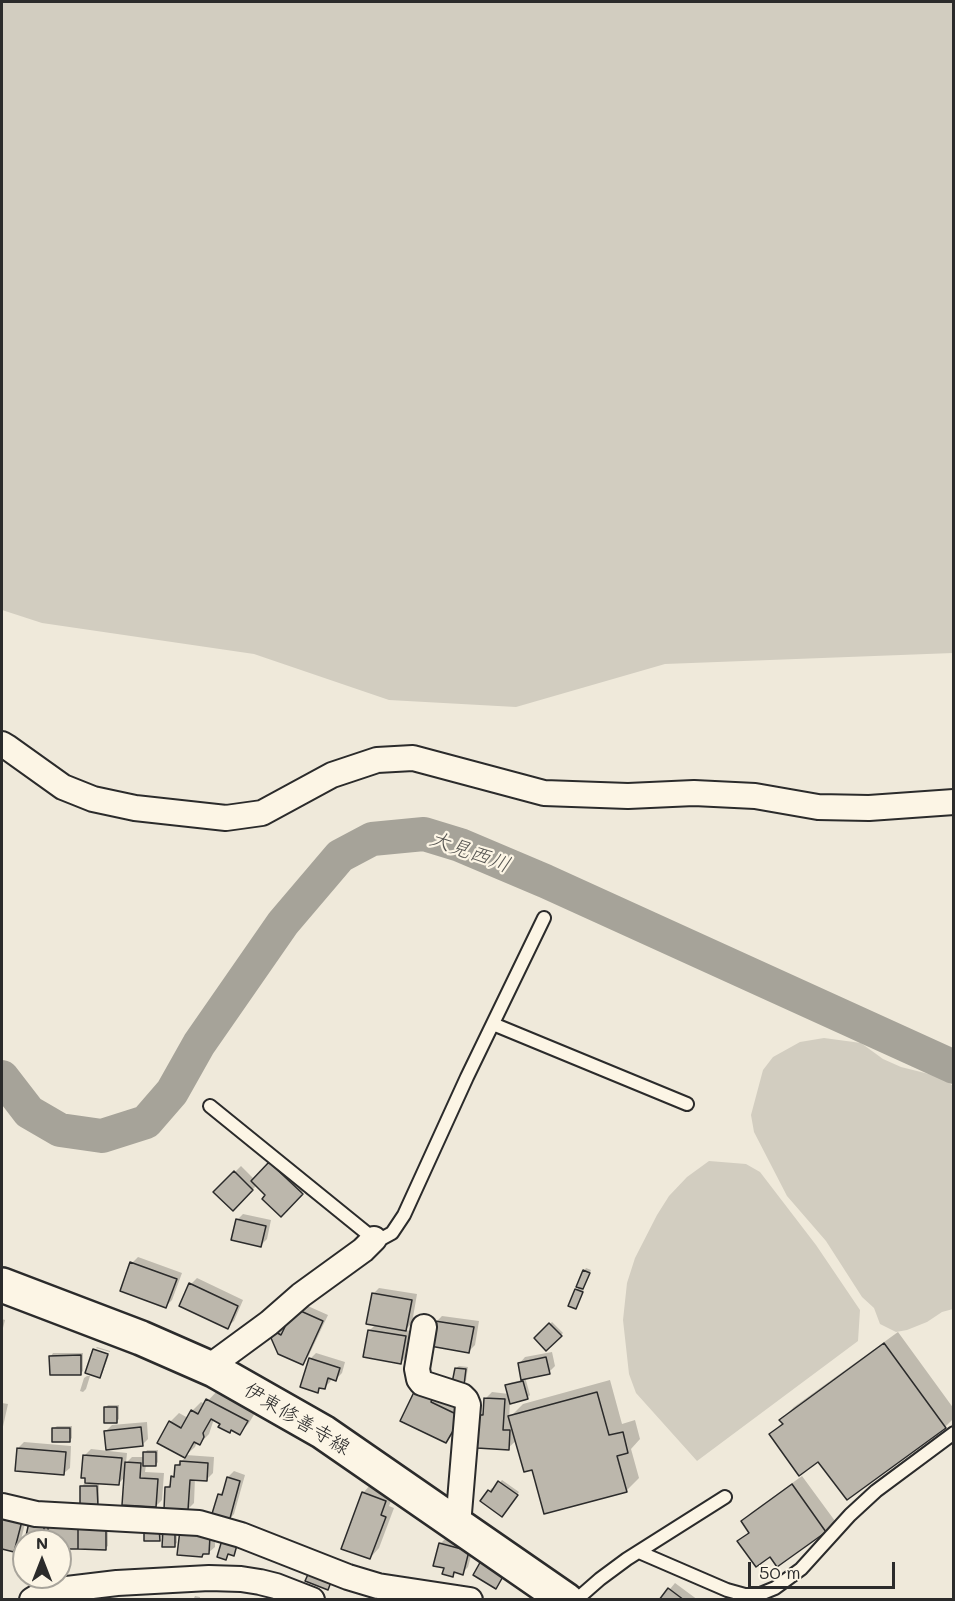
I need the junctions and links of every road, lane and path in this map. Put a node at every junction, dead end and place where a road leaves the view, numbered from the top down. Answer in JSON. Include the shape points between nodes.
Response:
{"nodes":[{"id":1,"x":2,"y":744,"type":"edge"},
{"id":2,"x":954,"y":802,"type":"edge"},
{"id":3,"x":544,"y":918,"type":"dead end"},
{"id":4,"x":493,"y":1024,"type":"junction"},
{"id":5,"x":687,"y":1104,"type":"dead end"},
{"id":6,"x":210,"y":1106,"type":"dead end"},
{"id":7,"x":374,"y":1239,"type":"junction"},
{"id":8,"x":2,"y":1286,"type":"edge"},
{"id":9,"x":424,"y":1327,"type":"dead end"},
{"id":10,"x":209,"y":1367,"type":"junction"},
{"id":11,"x":954,"y":1433,"type":"edge"},
{"id":12,"x":725,"y":1497,"type":"dead end"},
{"id":13,"x":2,"y":1506,"type":"edge"},
{"id":14,"x":458,"y":1525,"type":"junction"},
{"id":15,"x":639,"y":1552,"type":"junction"},
{"id":16,"x":119,"y":1591,"type":"edge"},
{"id":17,"x":32,"y":1599,"type":"edge"},
{"id":18,"x":312,"y":1599,"type":"edge"},
{"id":19,"x":470,"y":1599,"type":"edge"},
{"id":20,"x":566,"y":1599,"type":"edge"},
{"id":21,"x":576,"y":1599,"type":"edge"}],
"edges":[{"from":1,"to":2,"type":"street","via":[[63,787],[93,800],[226,818],[262,813],[332,775],[377,760],[413,758],[544,793],[755,796],[818,807]]},
{"from":3,"to":4,"type":"lane"},
{"from":4,"to":5,"type":"lane"},
{"from":4,"to":7,"type":"lane","via":[[404,1215],[392,1233]]},
{"from":6,"to":7,"type":"lane"},
{"from":7,"to":10,"type":"street"},
{"from":8,"to":10,"type":"main road","name":"伊東修善寺線"},
{"from":9,"to":14,"type":"street","via":[[419,1379],[462,1396],[468,1405]]},
{"from":10,"to":14,"type":"main road","name":"伊東修善寺線","via":[[323,1432]]},
{"from":11,"to":15,"type":"lane","via":[[876,1491],[801,1569],[758,1595],[727,1590]]},
{"from":12,"to":15,"type":"lane"},
{"from":13,"to":19,"type":"street","via":[[36,1514],[199,1522],[378,1586]]},
{"from":14,"to":20,"type":"main road","name":"伊東修善寺線"},
{"from":15,"to":21,"type":"lane"},
{"from":16,"to":17,"type":"street","via":[[67,1589]]},
{"from":16,"to":18,"type":"street","via":[[209,1578],[241,1579]]}]}
